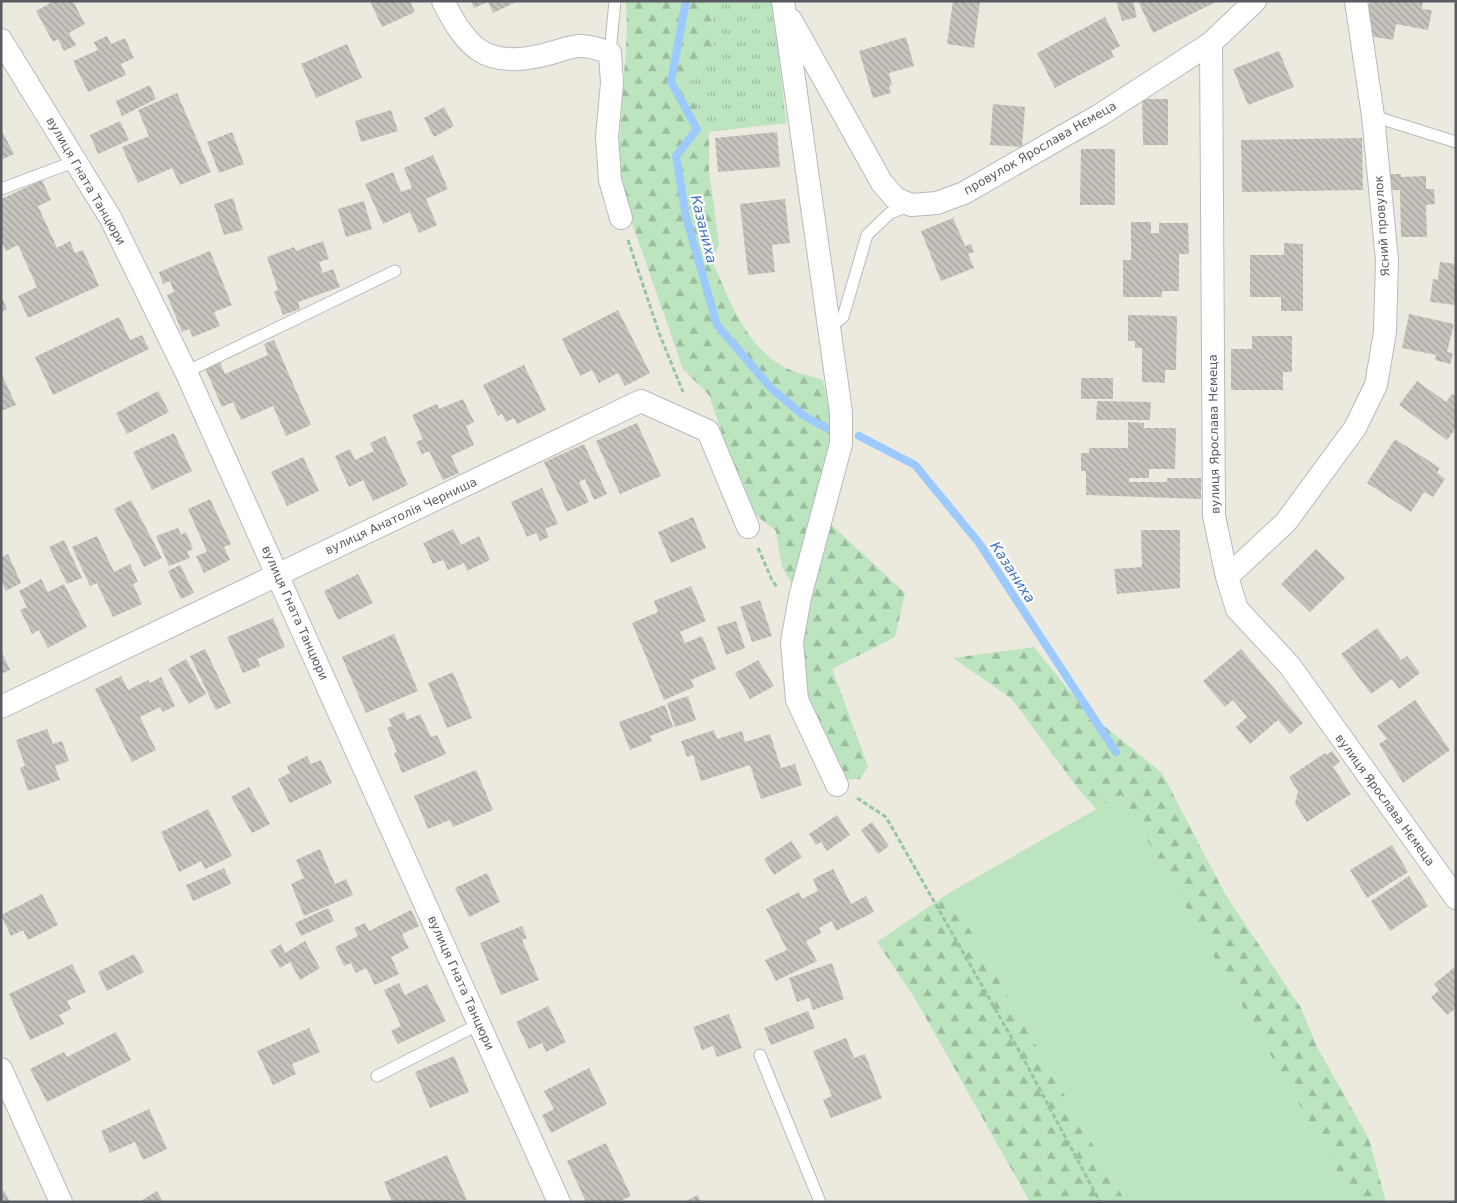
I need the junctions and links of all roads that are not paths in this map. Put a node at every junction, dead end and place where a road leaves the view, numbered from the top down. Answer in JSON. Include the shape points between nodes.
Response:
{"nodes":[{"id":1,"x":443,"y":1,"type":"edge"},
{"id":2,"x":615,"y":1,"type":"edge"},
{"id":3,"x":1255,"y":1,"type":"edge"},
{"id":4,"x":1356,"y":1,"type":"edge"},
{"id":5,"x":783,"y":5,"type":"edge"},
{"id":6,"x":1,"y":40,"type":"edge"},
{"id":7,"x":1211,"y":43,"type":"junction"},
{"id":8,"x":610,"y":53,"type":"junction"},
{"id":9,"x":1373,"y":116,"type":"junction"},
{"id":10,"x":1456,"y":142,"type":"edge"},
{"id":11,"x":76,"y":161,"type":"junction"},
{"id":12,"x":1,"y":189,"type":"edge"},
{"id":13,"x":911,"y":205,"type":"junction"},
{"id":14,"x":621,"y":218,"type":"road end"},
{"id":15,"x":395,"y":271,"type":"dead end"},
{"id":16,"x":829,"y":328,"type":"junction"},
{"id":17,"x":186,"y":372,"type":"junction"},
{"id":18,"x":748,"y":527,"type":"road end"},
{"id":19,"x":278,"y":574,"type":"junction"},
{"id":20,"x":1227,"y":577,"type":"junction"},
{"id":21,"x":1,"y":707,"type":"edge"},
{"id":22,"x":837,"y":785,"type":"road end"},
{"id":23,"x":1456,"y":898,"type":"edge"},
{"id":24,"x":479,"y":1024,"type":"junction"},
{"id":25,"x":760,"y":1055,"type":"dead end"},
{"id":26,"x":1,"y":1069,"type":"edge"},
{"id":27,"x":377,"y":1076,"type":"dead end"},
{"id":28,"x":61,"y":1202,"type":"edge"},
{"id":29,"x":559,"y":1202,"type":"edge"},
{"id":30,"x":820,"y":1202,"type":"edge"}],
"edges":[{"from":1,"to":8,"type":"street","via":[[455,25],[474,47],[486,55],[506,60],[575,45],[595,47]]},
{"from":2,"to":8,"type":"lane"},
{"from":3,"to":7,"type":"street","name":"провулок Ярослава Нємеца"},
{"from":4,"to":9,"type":"street","name":"Ясний провулок"},
{"from":5,"to":13,"type":"street","via":[[882,183],[895,198]]},
{"from":5,"to":16,"type":"street"},
{"from":6,"to":11,"type":"street","name":"вулиця Гната Танцюри"},
{"from":7,"to":13,"type":"street","name":"провулок Ярослава Нємеца","via":[[1100,115],[964,193],[937,203]]},
{"from":7,"to":20,"type":"street","name":"вулиця Ярослава Нємеца","via":[[1214,516]]},
{"from":8,"to":14,"type":"street","via":[[609,172]]},
{"from":9,"to":10,"type":"lane"},
{"from":9,"to":20,"type":"street","name":"Ясний провулок","via":[[1387,260],[1385,332],[1376,385],[1356,428],[1286,522]]},
{"from":11,"to":12,"type":"lane"},
{"from":11,"to":17,"type":"street","name":"вулиця Гната Танцюри","via":[[111,219]]},
{"from":13,"to":16,"type":"lane","via":[[890,213],[867,235],[843,317]]},
{"from":15,"to":17,"type":"lane"},
{"from":16,"to":22,"type":"street","via":[[841,412],[841,444],[792,642],[797,700]]},
{"from":17,"to":19,"type":"street","name":"вулиця Гната Танцюри"},
{"from":18,"to":19,"type":"street","name":"вулиця Анатолія Черниша","via":[[708,431],[641,401]]},
{"from":19,"to":21,"type":"street","name":"вулиця Анатолія Черниша"},
{"from":19,"to":24,"type":"street","name":"вулиця Гната Танцюри"},
{"from":20,"to":23,"type":"street","name":"вулиця Ярослава Нємеца","via":[[1237,609],[1290,666]]},
{"from":24,"to":27,"type":"lane"},
{"from":24,"to":29,"type":"street","name":"вулиця Гната Танцюри"},
{"from":25,"to":30,"type":"lane"},
{"from":26,"to":28,"type":"street"}]}
